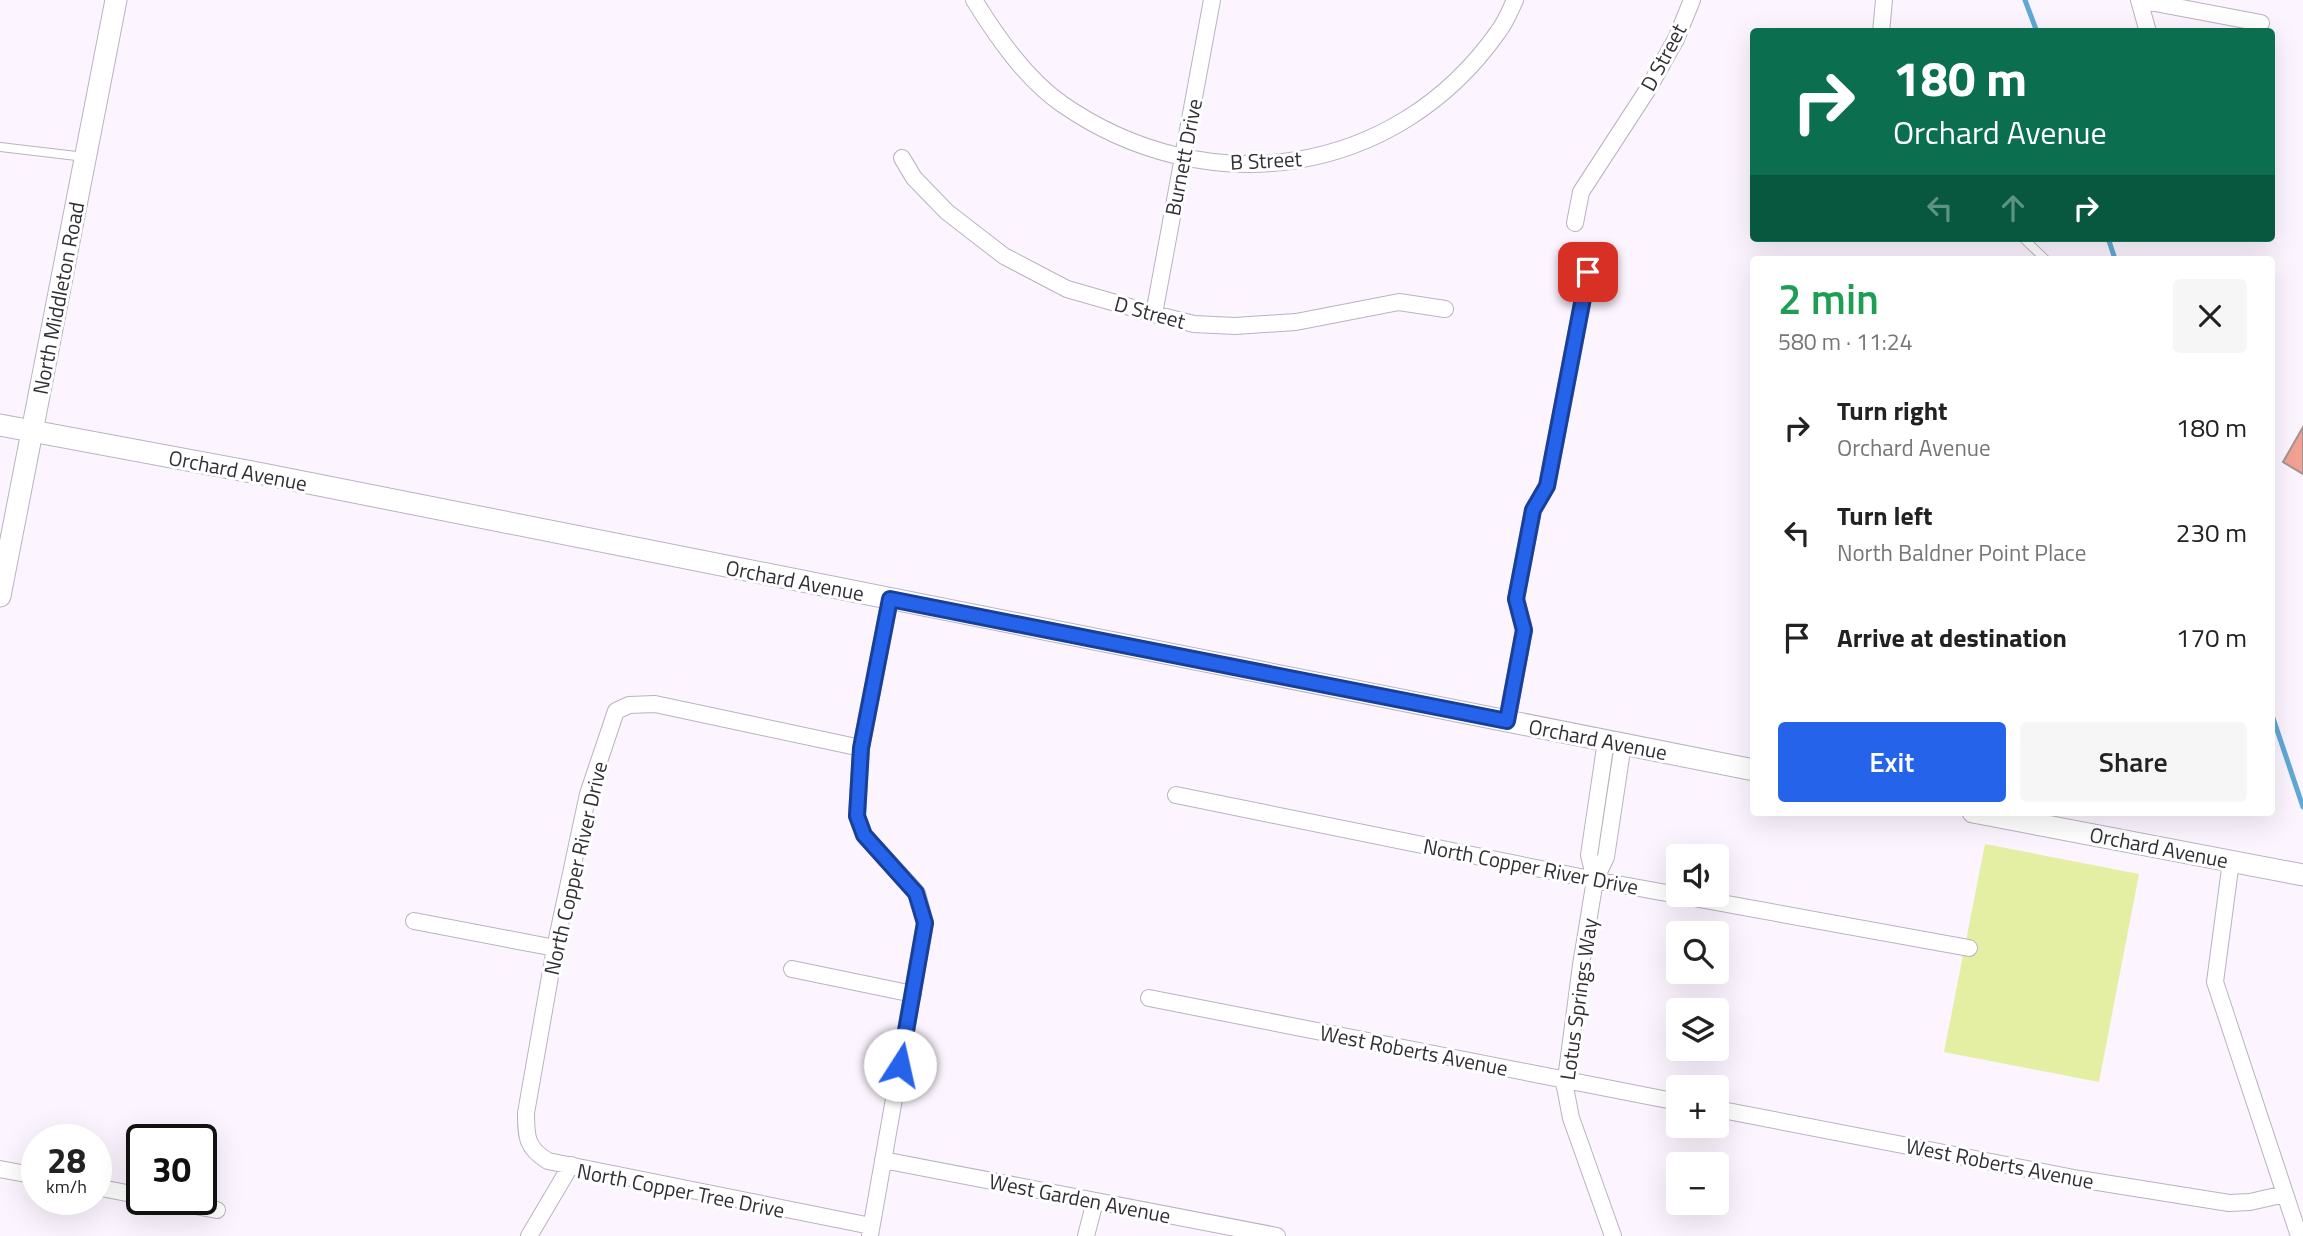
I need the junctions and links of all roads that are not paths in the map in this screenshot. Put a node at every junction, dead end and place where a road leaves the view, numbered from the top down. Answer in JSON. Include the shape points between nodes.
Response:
{"nodes":[{"id":1,"x":116,"y":0,"type":"edge"},
{"id":2,"x":974,"y":0,"type":"edge"},
{"id":3,"x":1212,"y":0,"type":"edge"},
{"id":4,"x":1515,"y":0,"type":"edge"},
{"id":5,"x":1692,"y":0,"type":"edge"},
{"id":6,"x":1884,"y":0,"type":"edge"},
{"id":7,"x":2139,"y":0,"type":"edge"},
{"id":8,"x":2261,"y":23,"type":"dead end"},
{"id":9,"x":1881,"y":28,"type":"edge"},
{"id":10,"x":2147,"y":28,"type":"edge"},
{"id":11,"x":0,"y":147,"type":"edge"},
{"id":12,"x":85,"y":157,"type":"junction"},
{"id":13,"x":902,"y":158,"type":"dead end"},
{"id":14,"x":1183,"y":159,"type":"junction"},
{"id":15,"x":1575,"y":223,"type":"dead end"},
{"id":16,"x":2027,"y":242,"type":"edge"},
{"id":17,"x":2042,"y":256,"type":"edge"},
{"id":18,"x":1588,"y":272,"type":"dead end"},
{"id":19,"x":1445,"y":309,"type":"dead end"},
{"id":20,"x":1154,"y":314,"type":"junction"},
{"id":21,"x":0,"y":425,"type":"edge"},
{"id":22,"x":31,"y":431,"type":"junction"},
{"id":23,"x":0,"y":596,"type":"edge"},
{"id":24,"x":890,"y":599,"type":"junction"},
{"id":25,"x":1507,"y":721,"type":"junction"},
{"id":26,"x":1614,"y":742,"type":"junction"},
{"id":27,"x":861,"y":748,"type":"junction"},
{"id":28,"x":1750,"y":768,"type":"edge"},
{"id":29,"x":1177,"y":795,"type":"dead end"},
{"id":30,"x":1994,"y":816,"type":"edge"},
{"id":31,"x":2231,"y":861,"type":"junction"},
{"id":32,"x":2303,"y":875,"type":"edge"},
{"id":33,"x":1595,"y":880,"type":"junction"},
{"id":34,"x":414,"y":921,"type":"dead end"},
{"id":35,"x":555,"y":948,"type":"junction"},
{"id":36,"x":1969,"y":948,"type":"dead end"},
{"id":37,"x":792,"y":969,"type":"dead end"},
{"id":38,"x":913,"y":994,"type":"junction"},
{"id":39,"x":1149,"y":998,"type":"dead end"},
{"id":40,"x":1566,"y":1080,"type":"junction"},
{"id":41,"x":1666,"y":1099,"type":"edge"},
{"id":42,"x":1729,"y":1111,"type":"edge"},
{"id":43,"x":883,"y":1160,"type":"junction"},
{"id":44,"x":571,"y":1165,"type":"junction"},
{"id":45,"x":0,"y":1169,"type":"edge"},
{"id":46,"x":21,"y":1173,"type":"edge"},
{"id":47,"x":2285,"y":1194,"type":"junction"},
{"id":48,"x":1095,"y":1201,"type":"junction"},
{"id":49,"x":870,"y":1231,"type":"edge"},
{"id":50,"x":529,"y":1236,"type":"edge"},
{"id":51,"x":1086,"y":1236,"type":"edge"},
{"id":52,"x":1277,"y":1236,"type":"edge"},
{"id":53,"x":1613,"y":1236,"type":"edge"},
{"id":54,"x":2299,"y":1236,"type":"edge"}],
"edges":[{"from":1,"to":12,"type":"street","name":"North Middleton Road"},
{"from":2,"to":14,"type":"street","name":"B Street","via":[[1012,57],[1061,103],[1118,138]]},
{"from":3,"to":14,"type":"street","name":"Burnett Drive"},
{"from":4,"to":14,"type":"street","name":"B Street","via":[[1498,32],[1460,78],[1413,116],[1360,143],[1302,160],[1242,165]]},
{"from":5,"to":15,"type":"street","name":"D Street","via":[[1648,89],[1581,192]]},
{"from":6,"to":9,"type":"street"},
{"from":7,"to":8,"type":"street"},
{"from":7,"to":10,"type":"street"},
{"from":11,"to":12,"type":"lane"},
{"from":12,"to":22,"type":"street","name":"North Middleton Road"},
{"from":13,"to":20,"type":"street","name":"D Street","via":[[914,178],[947,212],[1004,256],[1067,289]]},
{"from":14,"to":20,"type":"street","name":"Burnett Drive"},
{"from":16,"to":17,"type":"lane"},
{"from":18,"to":25,"type":"street","via":[[1547,486],[1533,510],[1516,599],[1524,630]]},
{"from":19,"to":20,"type":"street","name":"D Street","via":[[1399,302],[1296,322],[1235,326],[1194,324]]},
{"from":21,"to":22,"type":"street","name":"Orchard Avenue"},
{"from":22,"to":23,"type":"street","name":"North Middleton Road"},
{"from":22,"to":24,"type":"street","name":"Orchard Avenue"},
{"from":24,"to":25,"type":"street","name":"Orchard Avenue"},
{"from":24,"to":27,"type":"street","name":"North Copper Tree Drive"},
{"from":25,"to":26,"type":"street","name":"Orchard Avenue"},
{"from":26,"to":28,"type":"street","name":"Orchard Avenue"},
{"from":26,"to":33,"type":"street","name":"Lotus Springs Way","via":[[1589,855]]},
{"from":27,"to":35,"type":"street","name":"North Copper River Drive","via":[[655,704],[629,705],[616,711],[588,794]]},
{"from":27,"to":38,"type":"street","name":"North Copper Tree Drive","via":[[857,816],[864,835],[916,893],[922,906],[925,923]]},
{"from":29,"to":33,"type":"street","name":"North Copper River Drive"},
{"from":30,"to":31,"type":"street","name":"Orchard Avenue"},
{"from":31,"to":32,"type":"street","name":"Orchard Avenue"},
{"from":31,"to":47,"type":"street","via":[[2215,982]]},
{"from":33,"to":36,"type":"street","name":"North Copper River Drive"},
{"from":33,"to":40,"type":"street","name":"Lotus Springs Way"},
{"from":34,"to":35,"type":"street"},
{"from":35,"to":44,"type":"street","name":"North Copper River Drive","via":[[526,1113],[526,1136],[535,1153]]},
{"from":37,"to":38,"type":"street"},
{"from":38,"to":43,"type":"street","name":"North Copper Tree Drive"},
{"from":39,"to":40,"type":"street","name":"West Roberts Avenue"},
{"from":40,"to":41,"type":"street","name":"West Roberts Avenue"},
{"from":40,"to":53,"type":"street","name":"Lotus Springs Way","via":[[1571,1118]]},
{"from":42,"to":47,"type":"street","name":"West Roberts Avenue","via":[[2079,1179],[2230,1203]]},
{"from":43,"to":48,"type":"street","name":"West Garden Avenue"},
{"from":43,"to":49,"type":"street","name":"North Copper Tree Drive"},
{"from":44,"to":49,"type":"street","name":"North Copper Tree Drive"},
{"from":44,"to":50,"type":"street","name":"North Copper Tree Drive"},
{"from":45,"to":46,"type":"street"},
{"from":47,"to":54,"type":"street"},
{"from":48,"to":51,"type":"street"},
{"from":48,"to":52,"type":"street","name":"West Garden Avenue"}]}
